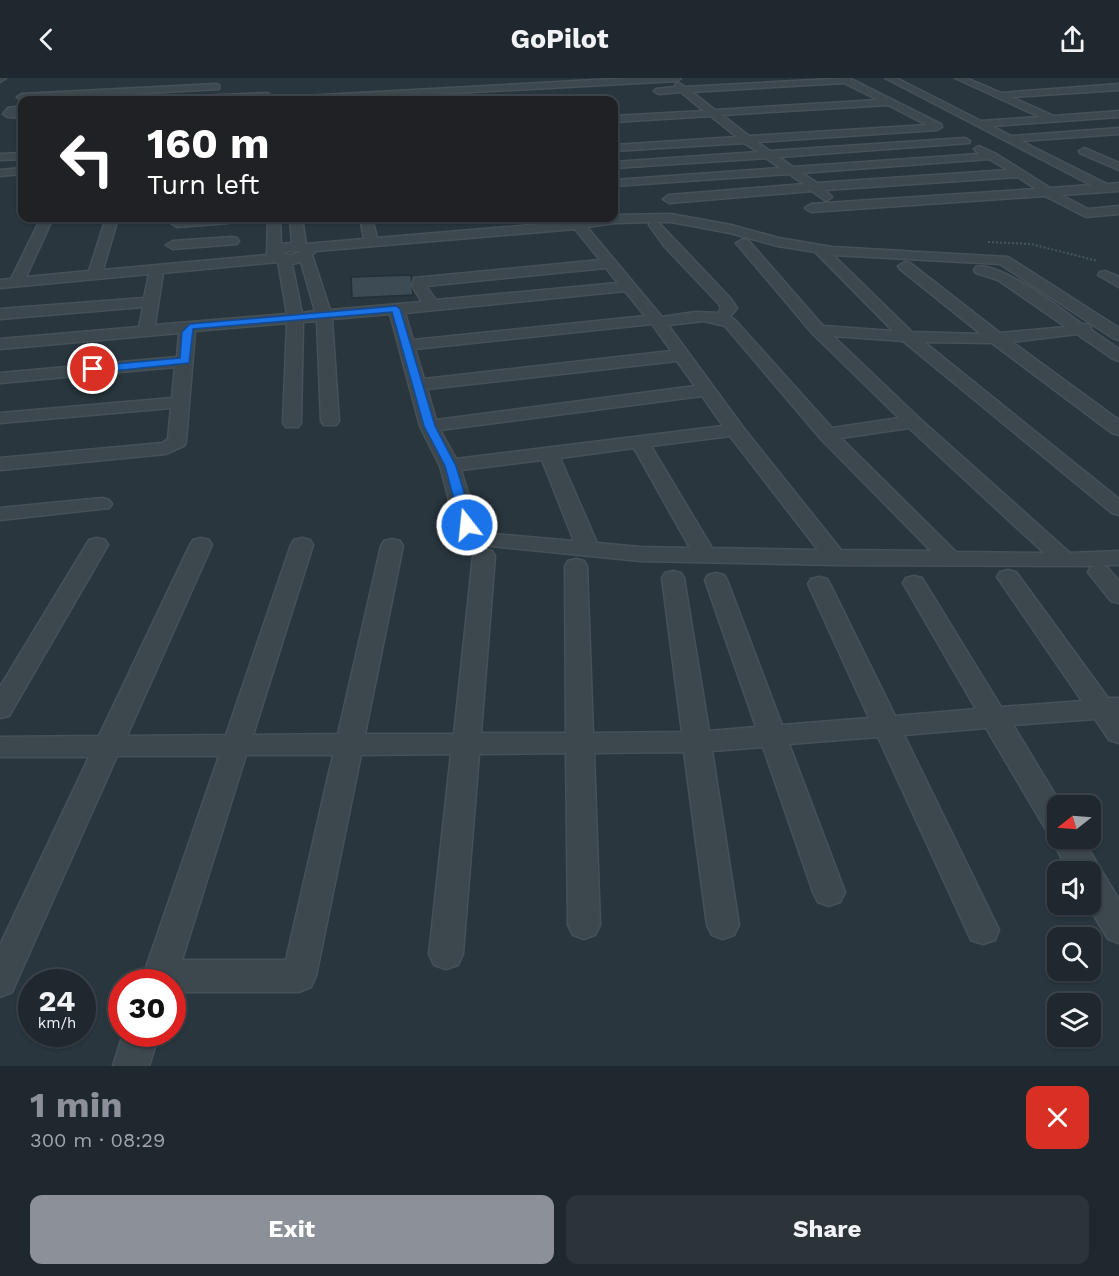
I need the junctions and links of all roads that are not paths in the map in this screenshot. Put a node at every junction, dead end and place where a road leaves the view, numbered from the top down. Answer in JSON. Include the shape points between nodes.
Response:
{"nodes":[{"id":1,"x":584,"y":78,"type":"edge"},
{"id":2,"x":668,"y":78,"type":"edge"},
{"id":3,"x":677,"y":78,"type":"edge"},
{"id":4,"x":889,"y":78,"type":"edge"},
{"id":5,"x":959,"y":78,"type":"edge"},
{"id":6,"x":843,"y":79,"type":"edge"},
{"id":7,"x":217,"y":82,"type":"edge"},
{"id":8,"x":517,"y":82,"type":"edge"},
{"id":9,"x":907,"y":83,"type":"edge"},
{"id":10,"x":997,"y":84,"type":"dead end"},
{"id":11,"x":975,"y":85,"type":"junction"},
{"id":12,"x":1119,"y":87,"type":"edge"},
{"id":13,"x":684,"y":90,"type":"junction"},
{"id":14,"x":868,"y":91,"type":"junction"},
{"id":15,"x":648,"y":92,"type":"dead end"},
{"id":16,"x":845,"y":92,"type":"dead end"},
{"id":17,"x":355,"y":93,"type":"junction"},
{"id":18,"x":999,"y":95,"type":"junction"},
{"id":19,"x":35,"y":96,"type":"edge"},
{"id":20,"x":319,"y":96,"type":"edge"},
{"id":21,"x":345,"y":96,"type":"edge"},
{"id":22,"x":529,"y":96,"type":"edge"},
{"id":23,"x":708,"y":100,"type":"dead end"},
{"id":24,"x":697,"y":101,"type":"junction"},
{"id":25,"x":685,"y":102,"type":"dead end"},
{"id":26,"x":887,"y":102,"type":"junction"},
{"id":27,"x":1048,"y":105,"type":"dead end"},
{"id":28,"x":1024,"y":106,"type":"junction"},
{"id":29,"x":18,"y":109,"type":"edge"},
{"id":30,"x":713,"y":113,"type":"junction"},
{"id":31,"x":912,"y":114,"type":"junction"},
{"id":32,"x":1119,"y":114,"type":"edge"},
{"id":33,"x":18,"y":115,"type":"edge"},
{"id":34,"x":889,"y":115,"type":"dead end"},
{"id":35,"x":969,"y":118,"type":"junction"},
{"id":36,"x":618,"y":119,"type":"edge"},
{"id":37,"x":1053,"y":119,"type":"junction"},
{"id":38,"x":924,"y":120,"type":"junction"},
{"id":39,"x":1000,"y":123,"type":"junction"},
{"id":40,"x":740,"y":124,"type":"dead end"},
{"id":41,"x":981,"y":124,"type":"junction"},
{"id":42,"x":729,"y":125,"type":"junction"},
{"id":43,"x":706,"y":126,"type":"dead end"},
{"id":44,"x":937,"y":126,"type":"junction"},
{"id":45,"x":1118,"y":134,"type":"edge"},
{"id":46,"x":746,"y":139,"type":"junction"},
{"id":47,"x":965,"y":141,"type":"junction"},
{"id":48,"x":1029,"y":142,"type":"junction"},
{"id":49,"x":618,"y":148,"type":"edge"},
{"id":50,"x":1084,"y":151,"type":"dead end"},
{"id":51,"x":768,"y":154,"type":"junction"},
{"id":52,"x":18,"y":156,"type":"edge"},
{"id":53,"x":992,"y":156,"type":"junction"},
{"id":54,"x":0,"y":157,"type":"edge"},
{"id":55,"x":1119,"y":157,"type":"edge"},
{"id":56,"x":1100,"y":158,"type":"junction"},
{"id":57,"x":618,"y":165,"type":"edge"},
{"id":58,"x":1119,"y":167,"type":"edge"},
{"id":59,"x":792,"y":170,"type":"junction"},
{"id":60,"x":18,"y":171,"type":"edge"},
{"id":61,"x":0,"y":173,"type":"edge"},
{"id":62,"x":1020,"y":173,"type":"junction"},
{"id":63,"x":618,"y":183,"type":"edge"},
{"id":64,"x":815,"y":187,"type":"junction"},
{"id":65,"x":1119,"y":187,"type":"edge"},
{"id":66,"x":1105,"y":189,"type":"junction"},
{"id":67,"x":1049,"y":193,"type":"junction"},
{"id":68,"x":669,"y":199,"type":"dead end"},
{"id":69,"x":836,"y":206,"type":"junction"},
{"id":70,"x":811,"y":208,"type":"dead end"},
{"id":71,"x":1119,"y":210,"type":"edge"},
{"id":72,"x":618,"y":214,"type":"edge"},
{"id":73,"x":45,"y":222,"type":"edge"},
{"id":74,"x":111,"y":222,"type":"edge"},
{"id":75,"x":177,"y":222,"type":"edge"},
{"id":76,"x":274,"y":222,"type":"edge"},
{"id":77,"x":297,"y":222,"type":"edge"},
{"id":78,"x":367,"y":222,"type":"edge"},
{"id":79,"x":596,"y":222,"type":"edge"},
{"id":80,"x":655,"y":225,"type":"junction"},
{"id":81,"x":580,"y":228,"type":"junction"},
{"id":82,"x":232,"y":241,"type":"dead end"},
{"id":83,"x":372,"y":242,"type":"junction"},
{"id":84,"x":743,"y":243,"type":"junction"},
{"id":85,"x":173,"y":245,"type":"junction"},
{"id":86,"x":304,"y":251,"type":"junction"},
{"id":87,"x":824,"y":254,"type":"junction"},
{"id":88,"x":278,"y":256,"type":"junction"},
{"id":89,"x":610,"y":263,"type":"junction"},
{"id":90,"x":905,"y":266,"type":"junction"},
{"id":91,"x":164,"y":267,"type":"junction"},
{"id":92,"x":95,"y":274,"type":"junction"},
{"id":93,"x":1105,"y":275,"type":"dead end"},
{"id":94,"x":17,"y":282,"type":"junction"},
{"id":95,"x":1119,"y":283,"type":"edge"},
{"id":96,"x":0,"y":284,"type":"edge"},
{"id":97,"x":628,"y":286,"type":"junction"},
{"id":98,"x":317,"y":292,"type":"junction"},
{"id":99,"x":291,"y":294,"type":"junction"},
{"id":100,"x":152,"y":302,"type":"junction"},
{"id":101,"x":432,"y":305,"type":"junction"},
{"id":102,"x":396,"y":309,"type":"junction"},
{"id":103,"x":0,"y":314,"type":"edge"},
{"id":104,"x":324,"y":315,"type":"junction"},
{"id":105,"x":295,"y":316,"type":"junction"},
{"id":106,"x":722,"y":318,"type":"junction"},
{"id":107,"x":657,"y":320,"type":"junction"},
{"id":108,"x":1103,"y":325,"type":"junction"},
{"id":109,"x":190,"y":327,"type":"junction"},
{"id":110,"x":818,"y":330,"type":"junction"},
{"id":111,"x":1079,"y":330,"type":"junction"},
{"id":112,"x":146,"y":331,"type":"junction"},
{"id":113,"x":1119,"y":335,"type":"edge"},
{"id":114,"x":909,"y":338,"type":"junction"},
{"id":115,"x":998,"y":340,"type":"junction"},
{"id":116,"x":0,"y":344,"type":"edge"},
{"id":117,"x":407,"y":345,"type":"junction"},
{"id":118,"x":682,"y":355,"type":"junction"},
{"id":119,"x":1119,"y":356,"type":"edge"},
{"id":120,"x":185,"y":361,"type":"junction"},
{"id":121,"x":0,"y":378,"type":"edge"},
{"id":122,"x":418,"y":385,"type":"junction"},
{"id":123,"x":708,"y":390,"type":"junction"},
{"id":124,"x":182,"y":402,"type":"junction"},
{"id":125,"x":0,"y":418,"type":"edge"},
{"id":126,"x":330,"y":421,"type":"dead end"},
{"id":127,"x":913,"y":422,"type":"junction"},
{"id":128,"x":292,"y":423,"type":"dead end"},
{"id":129,"x":429,"y":426,"type":"junction"},
{"id":130,"x":1119,"y":429,"type":"edge"},
{"id":131,"x":735,"y":430,"type":"junction"},
{"id":132,"x":827,"y":434,"type":"junction"},
{"id":133,"x":639,"y":442,"type":"junction"},
{"id":134,"x":549,"y":454,"type":"junction"},
{"id":135,"x":0,"y":464,"type":"edge"},
{"id":136,"x":450,"y":466,"type":"junction"},
{"id":137,"x":102,"y":504,"type":"dead end"},
{"id":138,"x":1119,"y":509,"type":"edge"},
{"id":139,"x":0,"y":514,"type":"edge"},
{"id":140,"x":97,"y":545,"type":"dead end"},
{"id":141,"x":201,"y":545,"type":"dead end"},
{"id":142,"x":302,"y":545,"type":"dead end"},
{"id":143,"x":392,"y":546,"type":"dead end"},
{"id":144,"x":484,"y":556,"type":"dead end"},
{"id":145,"x":582,"y":558,"type":"junction"},
{"id":146,"x":836,"y":558,"type":"junction"},
{"id":147,"x":951,"y":558,"type":"junction"},
{"id":148,"x":1119,"y":558,"type":"edge"},
{"id":149,"x":1065,"y":560,"type":"junction"},
{"id":150,"x":711,"y":568,"type":"junction"},
{"id":151,"x":1099,"y":572,"type":"dead end"},
{"id":152,"x":1008,"y":577,"type":"dead end"},
{"id":153,"x":673,"y":578,"type":"dead end"},
{"id":154,"x":914,"y":583,"type":"dead end"},
{"id":155,"x":819,"y":584,"type":"dead end"},
{"id":156,"x":1119,"y":596,"type":"edge"},
{"id":157,"x":1110,"y":707,"type":"edge"},
{"id":158,"x":0,"y":709,"type":"edge"},
{"id":159,"x":994,"y":717,"type":"junction"},
{"id":160,"x":886,"y":726,"type":"junction"},
{"id":161,"x":1119,"y":733,"type":"edge"},
{"id":162,"x":773,"y":736,"type":"junction"},
{"id":163,"x":580,"y":742,"type":"junction"},
{"id":164,"x":697,"y":742,"type":"junction"},
{"id":165,"x":466,"y":743,"type":"junction"},
{"id":166,"x":349,"y":744,"type":"junction"},
{"id":167,"x":237,"y":745,"type":"junction"},
{"id":168,"x":108,"y":746,"type":"junction"},
{"id":169,"x":0,"y":747,"type":"edge"},
{"id":170,"x":1047,"y":806,"type":"edge"},
{"id":171,"x":829,"y":892,"type":"dead end"},
{"id":172,"x":1101,"y":899,"type":"edge"},
{"id":173,"x":584,"y":925,"type":"dead end"},
{"id":174,"x":723,"y":925,"type":"dead end"},
{"id":175,"x":1119,"y":929,"type":"edge"},
{"id":176,"x":983,"y":930,"type":"dead end"},
{"id":177,"x":446,"y":954,"type":"dead end"},
{"id":178,"x":162,"y":969,"type":"edge"},
{"id":179,"x":186,"y":978,"type":"edge"},
{"id":180,"x":0,"y":981,"type":"edge"},
{"id":181,"x":137,"y":1047,"type":"edge"},
{"id":182,"x":131,"y":1066,"type":"edge"}],
"edges":[{"from":1,"to":8,"type":"street"},
{"from":2,"to":3,"type":"street"},
{"from":2,"to":8,"type":"street"},
{"from":2,"to":13,"type":"street"},
{"from":4,"to":9,"type":"street"},
{"from":5,"to":11,"type":"street"},
{"from":6,"to":13,"type":"street"},
{"from":6,"to":14,"type":"street"},
{"from":7,"to":19,"type":"street"},
{"from":8,"to":17,"type":"street"},
{"from":8,"to":22,"type":"street"},
{"from":9,"to":35,"type":"street"},
{"from":9,"to":39,"type":"street","via":[[924,86]]},
{"from":10,"to":11,"type":"street"},
{"from":11,"to":18,"type":"street"},
{"from":12,"to":18,"type":"street"},
{"from":13,"to":15,"type":"street"},
{"from":13,"to":24,"type":"street"},
{"from":14,"to":16,"type":"street"},
{"from":14,"to":26,"type":"street"},
{"from":17,"to":20,"type":"street"},
{"from":17,"to":21,"type":"street"},
{"from":18,"to":28,"type":"street"},
{"from":23,"to":24,"type":"street"},
{"from":24,"to":25,"type":"street"},
{"from":24,"to":30,"type":"street"},
{"from":26,"to":30,"type":"street"},
{"from":26,"to":31,"type":"street"},
{"from":27,"to":28,"type":"street"},
{"from":28,"to":37,"type":"street"},
{"from":29,"to":33,"type":"street","via":[[8,114]]},
{"from":30,"to":36,"type":"street"},
{"from":30,"to":42,"type":"street"},
{"from":31,"to":34,"type":"street"},
{"from":31,"to":38,"type":"street"},
{"from":32,"to":37,"type":"street"},
{"from":35,"to":38,"type":"street"},
{"from":35,"to":41,"type":"street"},
{"from":37,"to":39,"type":"street"},
{"from":38,"to":44,"type":"street"},
{"from":39,"to":41,"type":"street"},
{"from":39,"to":48,"type":"street"},
{"from":40,"to":42,"type":"street"},
{"from":41,"to":48,"type":"street","via":[[1011,139]]},
{"from":42,"to":43,"type":"street"},
{"from":42,"to":46,"type":"street"},
{"from":44,"to":46,"type":"street"},
{"from":44,"to":47,"type":"street"},
{"from":45,"to":48,"type":"street"},
{"from":45,"to":48,"type":"street","via":[[1048,145]]},
{"from":46,"to":49,"type":"street"},
{"from":46,"to":51,"type":"street"},
{"from":47,"to":51,"type":"street"},
{"from":47,"to":53,"type":"street"},
{"from":48,"to":66,"type":"street"},
{"from":50,"to":56,"type":"street"},
{"from":51,"to":57,"type":"street"},
{"from":51,"to":59,"type":"street"},
{"from":52,"to":54,"type":"street"},
{"from":53,"to":59,"type":"street"},
{"from":53,"to":62,"type":"street"},
{"from":55,"to":56,"type":"street"},
{"from":56,"to":58,"type":"street"},
{"from":59,"to":63,"type":"street"},
{"from":59,"to":64,"type":"street"},
{"from":60,"to":61,"type":"street"},
{"from":62,"to":64,"type":"street"},
{"from":62,"to":67,"type":"street"},
{"from":64,"to":68,"type":"street"},
{"from":64,"to":69,"type":"street"},
{"from":65,"to":66,"type":"street"},
{"from":66,"to":67,"type":"street"},
{"from":67,"to":69,"type":"street"},
{"from":67,"to":71,"type":"street","via":[[1086,213]]},
{"from":69,"to":70,"type":"street"},
{"from":72,"to":87,"type":"street","via":[[630,219],[671,218]]},
{"from":73,"to":94,"type":"street"},
{"from":74,"to":92,"type":"street"},
{"from":75,"to":85,"type":"street"},
{"from":76,"to":88,"type":"street"},
{"from":77,"to":86,"type":"street"},
{"from":78,"to":83,"type":"street"},
{"from":79,"to":81,"type":"street"},
{"from":80,"to":81,"type":"street"},
{"from":80,"to":84,"type":"street","via":[[689,228]]},
{"from":80,"to":106,"type":"street","via":[[726,302],[729,308]]},
{"from":81,"to":83,"type":"street"},
{"from":81,"to":86,"type":"street","via":[[368,252]]},
{"from":81,"to":89,"type":"street"},
{"from":82,"to":85,"type":"street"},
{"from":83,"to":86,"type":"street"},
{"from":84,"to":87,"type":"street"},
{"from":84,"to":110,"type":"street"},
{"from":85,"to":91,"type":"street"},
{"from":86,"to":88,"type":"street"},
{"from":86,"to":98,"type":"street"},
{"from":87,"to":90,"type":"street"},
{"from":87,"to":108,"type":"street","via":[[1003,260]]},
{"from":87,"to":114,"type":"street"},
{"from":88,"to":91,"type":"street"},
{"from":88,"to":99,"type":"street"},
{"from":89,"to":97,"type":"street"},
{"from":89,"to":101,"type":"street","via":[[419,281]]},
{"from":90,"to":111,"type":"street","via":[[988,271],[1003,277]]},
{"from":90,"to":115,"type":"street"},
{"from":91,"to":92,"type":"street"},
{"from":91,"to":100,"type":"street"},
{"from":92,"to":94,"type":"street"},
{"from":93,"to":95,"type":"street"},
{"from":94,"to":96,"type":"street"},
{"from":97,"to":101,"type":"street"},
{"from":97,"to":107,"type":"street"},
{"from":98,"to":99,"type":"street"},
{"from":98,"to":104,"type":"street"},
{"from":99,"to":105,"type":"street"},
{"from":100,"to":103,"type":"street"},
{"from":100,"to":112,"type":"street"},
{"from":101,"to":102,"type":"street"},
{"from":102,"to":104,"type":"street"},
{"from":102,"to":117,"type":"street"},
{"from":104,"to":105,"type":"street"},
{"from":104,"to":126,"type":"street"},
{"from":105,"to":109,"type":"street"},
{"from":105,"to":128,"type":"street"},
{"from":106,"to":107,"type":"street"},
{"from":106,"to":132,"type":"street"},
{"from":107,"to":117,"type":"street"},
{"from":107,"to":118,"type":"street"},
{"from":108,"to":111,"type":"street"},
{"from":108,"to":113,"type":"street"},
{"from":109,"to":112,"type":"street"},
{"from":109,"to":120,"type":"street"},
{"from":110,"to":114,"type":"street"},
{"from":110,"to":127,"type":"street"},
{"from":111,"to":115,"type":"street"},
{"from":111,"to":119,"type":"street"},
{"from":112,"to":116,"type":"street"},
{"from":114,"to":115,"type":"street"},
{"from":114,"to":138,"type":"street"},
{"from":115,"to":130,"type":"street"},
{"from":117,"to":122,"type":"street"},
{"from":118,"to":122,"type":"street"},
{"from":118,"to":123,"type":"street"},
{"from":120,"to":121,"type":"street"},
{"from":120,"to":124,"type":"street"},
{"from":122,"to":129,"type":"street"},
{"from":123,"to":129,"type":"street"},
{"from":123,"to":131,"type":"street"},
{"from":124,"to":125,"type":"street"},
{"from":124,"to":135,"type":"street","via":[[177,442],[166,448]]},
{"from":127,"to":132,"type":"street"},
{"from":127,"to":149,"type":"street"},
{"from":129,"to":136,"type":"street"},
{"from":131,"to":133,"type":"street"},
{"from":131,"to":146,"type":"street"},
{"from":132,"to":147,"type":"street"},
{"from":133,"to":134,"type":"street"},
{"from":133,"to":150,"type":"street"},
{"from":134,"to":136,"type":"street"},
{"from":134,"to":145,"type":"street"},
{"from":136,"to":145,"type":"street","via":[[471,533]]},
{"from":137,"to":139,"type":"street"},
{"from":140,"to":158,"type":"street"},
{"from":141,"to":168,"type":"street"},
{"from":142,"to":167,"type":"street"},
{"from":143,"to":166,"type":"street"},
{"from":144,"to":165,"type":"street"},
{"from":145,"to":150,"type":"street"},
{"from":145,"to":163,"type":"street"},
{"from":146,"to":147,"type":"street"},
{"from":146,"to":150,"type":"street"},
{"from":147,"to":149,"type":"street"},
{"from":148,"to":149,"type":"street"},
{"from":150,"to":162,"type":"street"},
{"from":151,"to":156,"type":"street"},
{"from":152,"to":157,"type":"street"},
{"from":153,"to":164,"type":"street"},
{"from":154,"to":159,"type":"street"},
{"from":155,"to":160,"type":"street"},
{"from":157,"to":159,"type":"street"},
{"from":157,"to":161,"type":"street"},
{"from":159,"to":160,"type":"street"},
{"from":159,"to":170,"type":"street"},
{"from":160,"to":162,"type":"street"},
{"from":160,"to":176,"type":"street"},
{"from":162,"to":164,"type":"street"},
{"from":162,"to":171,"type":"street"},
{"from":163,"to":164,"type":"street"},
{"from":163,"to":165,"type":"street"},
{"from":163,"to":173,"type":"street"},
{"from":164,"to":174,"type":"street"},
{"from":165,"to":166,"type":"street"},
{"from":165,"to":177,"type":"street"},
{"from":166,"to":167,"type":"street"},
{"from":166,"to":179,"type":"street","via":[[299,976]]},
{"from":167,"to":168,"type":"street"},
{"from":167,"to":178,"type":"street"},
{"from":168,"to":169,"type":"street"},
{"from":168,"to":180,"type":"street"},
{"from":172,"to":175,"type":"street"},
{"from":181,"to":182,"type":"street"}]}
